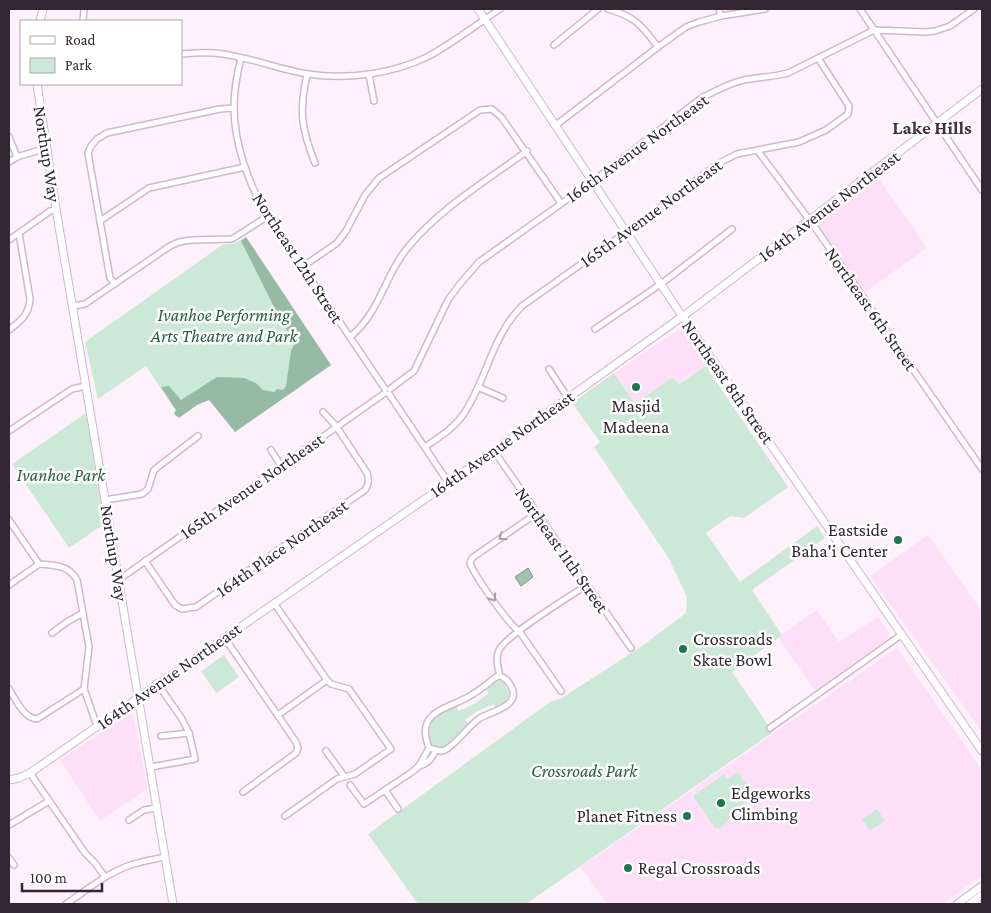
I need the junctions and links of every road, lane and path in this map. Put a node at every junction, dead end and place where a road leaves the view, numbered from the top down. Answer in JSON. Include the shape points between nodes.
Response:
{"nodes":[{"id":1,"x":478,"y":9,"type":"edge"},
{"id":2,"x":500,"y":9,"type":"edge"},
{"id":3,"x":598,"y":9,"type":"edge"},
{"id":4,"x":608,"y":9,"type":"edge"},
{"id":5,"x":719,"y":9,"type":"edge"},
{"id":6,"x":764,"y":9,"type":"edge"},
{"id":7,"x":860,"y":9,"type":"edge"},
{"id":8,"x":974,"y":9,"type":"edge"},
{"id":9,"x":720,"y":16,"type":"junction"},
{"id":10,"x":485,"y":20,"type":"junction"},
{"id":11,"x":874,"y":30,"type":"junction"},
{"id":12,"x":554,"y":45,"type":"dead end"},
{"id":13,"x":658,"y":47,"type":"junction"},
{"id":14,"x":182,"y":54,"type":"edge"},
{"id":15,"x":242,"y":58,"type":"junction"},
{"id":16,"x":818,"y":58,"type":"junction"},
{"id":17,"x":307,"y":74,"type":"junction"},
{"id":18,"x":369,"y":74,"type":"junction"},
{"id":19,"x":37,"y":85,"type":"edge"},
{"id":20,"x":982,"y":89,"type":"edge"},
{"id":21,"x":374,"y":101,"type":"dead end"},
{"id":22,"x":234,"y":108,"type":"junction"},
{"id":23,"x":936,"y":124,"type":"junction"},
{"id":24,"x":556,"y":125,"type":"junction"},
{"id":25,"x":9,"y":137,"type":"edge"},
{"id":26,"x":46,"y":148,"type":"junction"},
{"id":27,"x":526,"y":151,"type":"junction"},
{"id":28,"x":758,"y":151,"type":"junction"},
{"id":29,"x":17,"y":157,"type":"junction"},
{"id":30,"x":9,"y":162,"type":"edge"},
{"id":31,"x":315,"y":163,"type":"dead end"},
{"id":32,"x":245,"y":167,"type":"junction"},
{"id":33,"x":593,"y":181,"type":"junction"},
{"id":34,"x":982,"y":190,"type":"edge"},
{"id":35,"x":561,"y":204,"type":"junction"},
{"id":36,"x":56,"y":210,"type":"junction"},
{"id":37,"x":268,"y":216,"type":"junction"},
{"id":38,"x":100,"y":220,"type":"junction"},
{"id":39,"x":810,"y":220,"type":"junction"},
{"id":40,"x":732,"y":229,"type":"dead end"},
{"id":41,"x":19,"y":232,"type":"junction"},
{"id":42,"x":627,"y":232,"type":"junction"},
{"id":43,"x":9,"y":240,"type":"edge"},
{"id":44,"x":302,"y":267,"type":"junction"},
{"id":45,"x":115,"y":284,"type":"junction"},
{"id":46,"x":660,"y":284,"type":"junction"},
{"id":47,"x":72,"y":306,"type":"junction"},
{"id":48,"x":683,"y":316,"type":"junction"},
{"id":49,"x":595,"y":329,"type":"dead end"},
{"id":50,"x":9,"y":330,"type":"edge"},
{"id":51,"x":350,"y":337,"type":"junction"},
{"id":52,"x":549,"y":369,"type":"dead end"},
{"id":53,"x":86,"y":386,"type":"junction"},
{"id":54,"x":478,"y":387,"type":"junction"},
{"id":55,"x":387,"y":391,"type":"junction"},
{"id":56,"x":503,"y":398,"type":"dead end"},
{"id":57,"x":568,"y":398,"type":"junction"},
{"id":58,"x":323,"y":412,"type":"dead end"},
{"id":59,"x":336,"y":426,"type":"junction"},
{"id":60,"x":9,"y":432,"type":"edge"},
{"id":61,"x":198,"y":436,"type":"dead end"},
{"id":62,"x":424,"y":447,"type":"junction"},
{"id":63,"x":271,"y":450,"type":"dead end"},
{"id":64,"x":494,"y":451,"type":"junction"},
{"id":65,"x":282,"y":466,"type":"junction"},
{"id":66,"x":982,"y":469,"type":"edge"},
{"id":67,"x":448,"y":482,"type":"junction"},
{"id":68,"x":105,"y":500,"type":"junction"},
{"id":69,"x":537,"y":513,"type":"junction"},
{"id":70,"x":9,"y":520,"type":"edge"},
{"id":71,"x":145,"y":561,"type":"junction"},
{"id":72,"x":39,"y":564,"type":"junction"},
{"id":73,"x":118,"y":577,"type":"junction"},
{"id":74,"x":9,"y":585,"type":"edge"},
{"id":75,"x":587,"y":585,"type":"junction"},
{"id":76,"x":274,"y":603,"type":"junction"},
{"id":77,"x":83,"y":613,"type":"junction"},
{"id":78,"x":519,"y":631,"type":"junction"},
{"id":79,"x":52,"y":633,"type":"dead end"},
{"id":80,"x":901,"y":634,"type":"junction"},
{"id":81,"x":224,"y":638,"type":"junction"},
{"id":82,"x":631,"y":648,"type":"dead end"},
{"id":83,"x":500,"y":676,"type":"junction"},
{"id":84,"x":327,"y":680,"type":"junction"},
{"id":85,"x":157,"y":683,"type":"junction"},
{"id":86,"x":9,"y":689,"type":"edge"},
{"id":87,"x":84,"y":689,"type":"junction"},
{"id":88,"x":561,"y":691,"type":"dead end"},
{"id":89,"x":139,"y":696,"type":"junction"},
{"id":90,"x":278,"y":715,"type":"junction"},
{"id":91,"x":97,"y":726,"type":"junction"},
{"id":92,"x":770,"y":728,"type":"dead end"},
{"id":93,"x":189,"y":733,"type":"junction"},
{"id":94,"x":161,"y":736,"type":"dead end"},
{"id":95,"x":429,"y":748,"type":"junction"},
{"id":96,"x":326,"y":750,"type":"dead end"},
{"id":97,"x":436,"y":750,"type":"junction"},
{"id":98,"x":982,"y":751,"type":"edge"},
{"id":99,"x":419,"y":766,"type":"junction"},
{"id":100,"x":151,"y":767,"type":"junction"},
{"id":101,"x":30,"y":773,"type":"junction"},
{"id":102,"x":344,"y":776,"type":"junction"},
{"id":103,"x":9,"y":780,"type":"edge"},
{"id":104,"x":350,"y":785,"type":"dead end"},
{"id":105,"x":385,"y":790,"type":"junction"},
{"id":106,"x":243,"y":792,"type":"dead end"},
{"id":107,"x":49,"y":801,"type":"junction"},
{"id":108,"x":157,"y":808,"type":"junction"},
{"id":109,"x":398,"y":809,"type":"dead end"},
{"id":110,"x":285,"y":816,"type":"dead end"},
{"id":111,"x":129,"y":820,"type":"dead end"},
{"id":112,"x":9,"y":825,"type":"edge"},
{"id":113,"x":165,"y":857,"type":"junction"},
{"id":114,"x":9,"y":858,"type":"edge"},
{"id":115,"x":14,"y":865,"type":"dead end"},
{"id":116,"x":105,"y":877,"type":"junction"},
{"id":117,"x":982,"y":886,"type":"edge"},
{"id":118,"x":982,"y":895,"type":"edge"},
{"id":119,"x":66,"y":904,"type":"edge"},
{"id":120,"x":174,"y":904,"type":"edge"},
{"id":121,"x":957,"y":904,"type":"edge"},
{"id":122,"x":970,"y":904,"type":"edge"}],
"edges":[{"from":1,"to":10,"type":"street","name":"Northeast 8th Street"},
{"from":2,"to":10,"type":"street"},
{"from":3,"to":12,"type":"street"},
{"from":4,"to":13,"type":"street","via":[[637,22]]},
{"from":5,"to":9,"type":"street"},
{"from":6,"to":9,"type":"street"},
{"from":7,"to":11,"type":"street"},
{"from":8,"to":11,"type":"street","via":[[950,26],[935,31]]},
{"from":9,"to":13,"type":"street","via":[[686,27]]},
{"from":10,"to":18,"type":"street","via":[[425,58]]},
{"from":10,"to":24,"type":"street","name":"Northeast 8th Street"},
{"from":11,"to":16,"type":"street","name":"166th Avenue Northeast"},
{"from":11,"to":23,"type":"street"},
{"from":13,"to":24,"type":"street"},
{"from":14,"to":15,"type":"street","via":[[215,53]]},
{"from":15,"to":17,"type":"street"},
{"from":15,"to":22,"type":"street","name":"Northeast 12th Street","via":[[236,79]]},
{"from":16,"to":28,"type":"street","name":"165th Avenue Northeast","via":[[849,106],[848,114],[813,136]]},
{"from":16,"to":33,"type":"street","name":"166th Avenue Northeast","via":[[788,73],[743,80],[703,97]]},
{"from":17,"to":18,"type":"street"},
{"from":17,"to":31,"type":"street","via":[[301,102],[302,118]]},
{"from":18,"to":21,"type":"street"},
{"from":19,"to":26,"type":"street","name":"Northup Way"},
{"from":20,"to":23,"type":"street","name":"164th Avenue Northeast"},
{"from":22,"to":32,"type":"street","name":"Northeast 12th Street"},
{"from":22,"to":38,"type":"street","via":[[117,131],[97,139],[88,153]]},
{"from":23,"to":34,"type":"street"},
{"from":23,"to":39,"type":"street","name":"164th Avenue Northeast"},
{"from":24,"to":33,"type":"street","name":"Northeast 8th Street"},
{"from":25,"to":29,"type":"street"},
{"from":26,"to":29,"type":"street"},
{"from":26,"to":36,"type":"street","name":"Northup Way"},
{"from":27,"to":35,"type":"street"},
{"from":27,"to":44,"type":"street","via":[[492,109],[472,114],[374,182],[337,243]]},
{"from":27,"to":51,"type":"street","via":[[427,227],[397,262],[368,319]]},
{"from":28,"to":39,"type":"street","name":"Northeast 6th Street"},
{"from":28,"to":42,"type":"street","name":"165th Avenue Northeast","via":[[737,154],[719,162]]},
{"from":29,"to":30,"type":"street"},
{"from":32,"to":37,"type":"street","name":"Northeast 12th Street","via":[[254,193]]},
{"from":32,"to":38,"type":"street","via":[[149,188]]},
{"from":33,"to":35,"type":"street","name":"166th Avenue Northeast"},
{"from":33,"to":42,"type":"street","name":"Northeast 8th Street"},
{"from":35,"to":55,"type":"street","name":"166th Avenue Northeast","via":[[490,253],[469,272],[448,300],[414,371]]},
{"from":36,"to":41,"type":"street"},
{"from":36,"to":47,"type":"street","name":"Northup Way"},
{"from":37,"to":44,"type":"street","name":"Northeast 12th Street"},
{"from":37,"to":45,"type":"street","via":[[232,239],[179,242]]},
{"from":38,"to":45,"type":"street","via":[[110,278]]},
{"from":39,"to":48,"type":"street","name":"164th Avenue Northeast"},
{"from":39,"to":66,"type":"street","name":"Northeast 6th Street"},
{"from":40,"to":46,"type":"street"},
{"from":41,"to":43,"type":"street"},
{"from":41,"to":50,"type":"street","via":[[30,309]]},
{"from":42,"to":46,"type":"street","name":"Northeast 8th Street"},
{"from":42,"to":54,"type":"street","name":"165th Avenue Northeast","via":[[532,298],[512,316],[500,335]]},
{"from":44,"to":51,"type":"street","name":"Northeast 12th Street"},
{"from":45,"to":47,"type":"street","via":[[85,304]]},
{"from":46,"to":48,"type":"street","name":"Northeast 8th Street"},
{"from":46,"to":49,"type":"street"},
{"from":47,"to":53,"type":"street","name":"Northup Way"},
{"from":48,"to":57,"type":"street","name":"164th Avenue Northeast"},
{"from":48,"to":80,"type":"street","name":"Northeast 8th Street"},
{"from":51,"to":55,"type":"street","name":"Northeast 12th Street"},
{"from":52,"to":57,"type":"street"},
{"from":53,"to":60,"type":"street","via":[[72,389]]},
{"from":53,"to":68,"type":"street","name":"Northup Way"},
{"from":54,"to":56,"type":"street"},
{"from":54,"to":62,"type":"street","via":[[456,424]]},
{"from":55,"to":59,"type":"street","name":"165th Avenue Northeast"},
{"from":55,"to":62,"type":"street","name":"Northeast 12th Street"},
{"from":57,"to":64,"type":"street","name":"164th Avenue Northeast"},
{"from":58,"to":59,"type":"street"},
{"from":59,"to":65,"type":"street","name":"165th Avenue Northeast"},
{"from":59,"to":71,"type":"street","name":"164th Place Northeast","via":[[364,468],[369,480],[365,490],[196,607],[182,609],[175,605]]},
{"from":61,"to":68,"type":"street","via":[[154,470],[148,489],[142,494]]},
{"from":62,"to":67,"type":"street","name":"Northeast 12th Street"},
{"from":63,"to":65,"type":"street"},
{"from":64,"to":67,"type":"street","name":"164th Avenue Northeast"},
{"from":64,"to":69,"type":"street","name":"Northeast 11th Street"},
{"from":65,"to":71,"type":"street","name":"165th Avenue Northeast"},
{"from":67,"to":76,"type":"street","name":"164th Avenue Northeast"},
{"from":68,"to":73,"type":"street","name":"Northup Way"},
{"from":69,"to":75,"type":"street","name":"Northeast 11th Street"},
{"from":69,"to":78,"type":"street","one_way":true,"via":[[472,558],[470,563]]},
{"from":70,"to":72,"type":"street"},
{"from":71,"to":73,"type":"street","name":"165th Avenue Northeast"},
{"from":72,"to":74,"type":"street"},
{"from":72,"to":77,"type":"street","via":[[68,568],[74,574]]},
{"from":73,"to":89,"type":"street","name":"Northup Way"},
{"from":75,"to":78,"type":"street"},
{"from":75,"to":82,"type":"street","name":"Northeast 11th Street"},
{"from":76,"to":81,"type":"street","name":"164th Avenue Northeast"},
{"from":76,"to":84,"type":"street"},
{"from":77,"to":79,"type":"street"},
{"from":77,"to":87,"type":"street","via":[[89,647]]},
{"from":78,"to":83,"type":"street","via":[[498,651]]},
{"from":78,"to":88,"type":"street"},
{"from":80,"to":92,"type":"street"},
{"from":80,"to":98,"type":"street","name":"Northeast 8th Street"},
{"from":81,"to":85,"type":"street","name":"164th Avenue Northeast"},
{"from":81,"to":90,"type":"street"},
{"from":83,"to":95,"type":"street","via":[[427,722],[425,732]]},
{"from":83,"to":97,"type":"street","via":[[506,678],[512,688],[512,700],[480,718],[446,750]]},
{"from":84,"to":90,"type":"street"},
{"from":84,"to":102,"type":"street","via":[[349,689],[391,749],[355,774]]},
{"from":85,"to":89,"type":"street","name":"164th Avenue Northeast"},
{"from":85,"to":93,"type":"street"},
{"from":86,"to":87,"type":"street","via":[[33,719]]},
{"from":87,"to":91,"type":"street"},
{"from":89,"to":91,"type":"street","name":"164th Avenue Northeast"},
{"from":89,"to":100,"type":"street","name":"Northup Way"},
{"from":90,"to":106,"type":"street","via":[[296,742],[296,753]]},
{"from":91,"to":101,"type":"street","name":"164th Avenue Northeast"},
{"from":93,"to":94,"type":"street"},
{"from":93,"to":100,"type":"street","via":[[195,759]]},
{"from":95,"to":97,"type":"street"},
{"from":95,"to":99,"type":"street"},
{"from":96,"to":102,"type":"street"},
{"from":97,"to":99,"type":"street","via":[[432,758]]},
{"from":99,"to":105,"type":"street"},
{"from":100,"to":108,"type":"street","name":"Northup Way"},
{"from":101,"to":103,"type":"street","name":"164th Avenue Northeast"},
{"from":101,"to":107,"type":"street"},
{"from":102,"to":110,"type":"street"},
{"from":104,"to":105,"type":"street","via":[[364,804]]},
{"from":105,"to":109,"type":"street"},
{"from":107,"to":112,"type":"street"},
{"from":107,"to":116,"type":"street","via":[[84,853]]},
{"from":108,"to":111,"type":"street","via":[[144,810]]},
{"from":108,"to":113,"type":"street","name":"Northup Way"},
{"from":113,"to":116,"type":"street","via":[[133,864]]},
{"from":113,"to":120,"type":"street","name":"Northup Way"},
{"from":114,"to":115,"type":"street"},
{"from":116,"to":119,"type":"street"},
{"from":117,"to":121,"type":"street"},
{"from":118,"to":122,"type":"street"}]}
